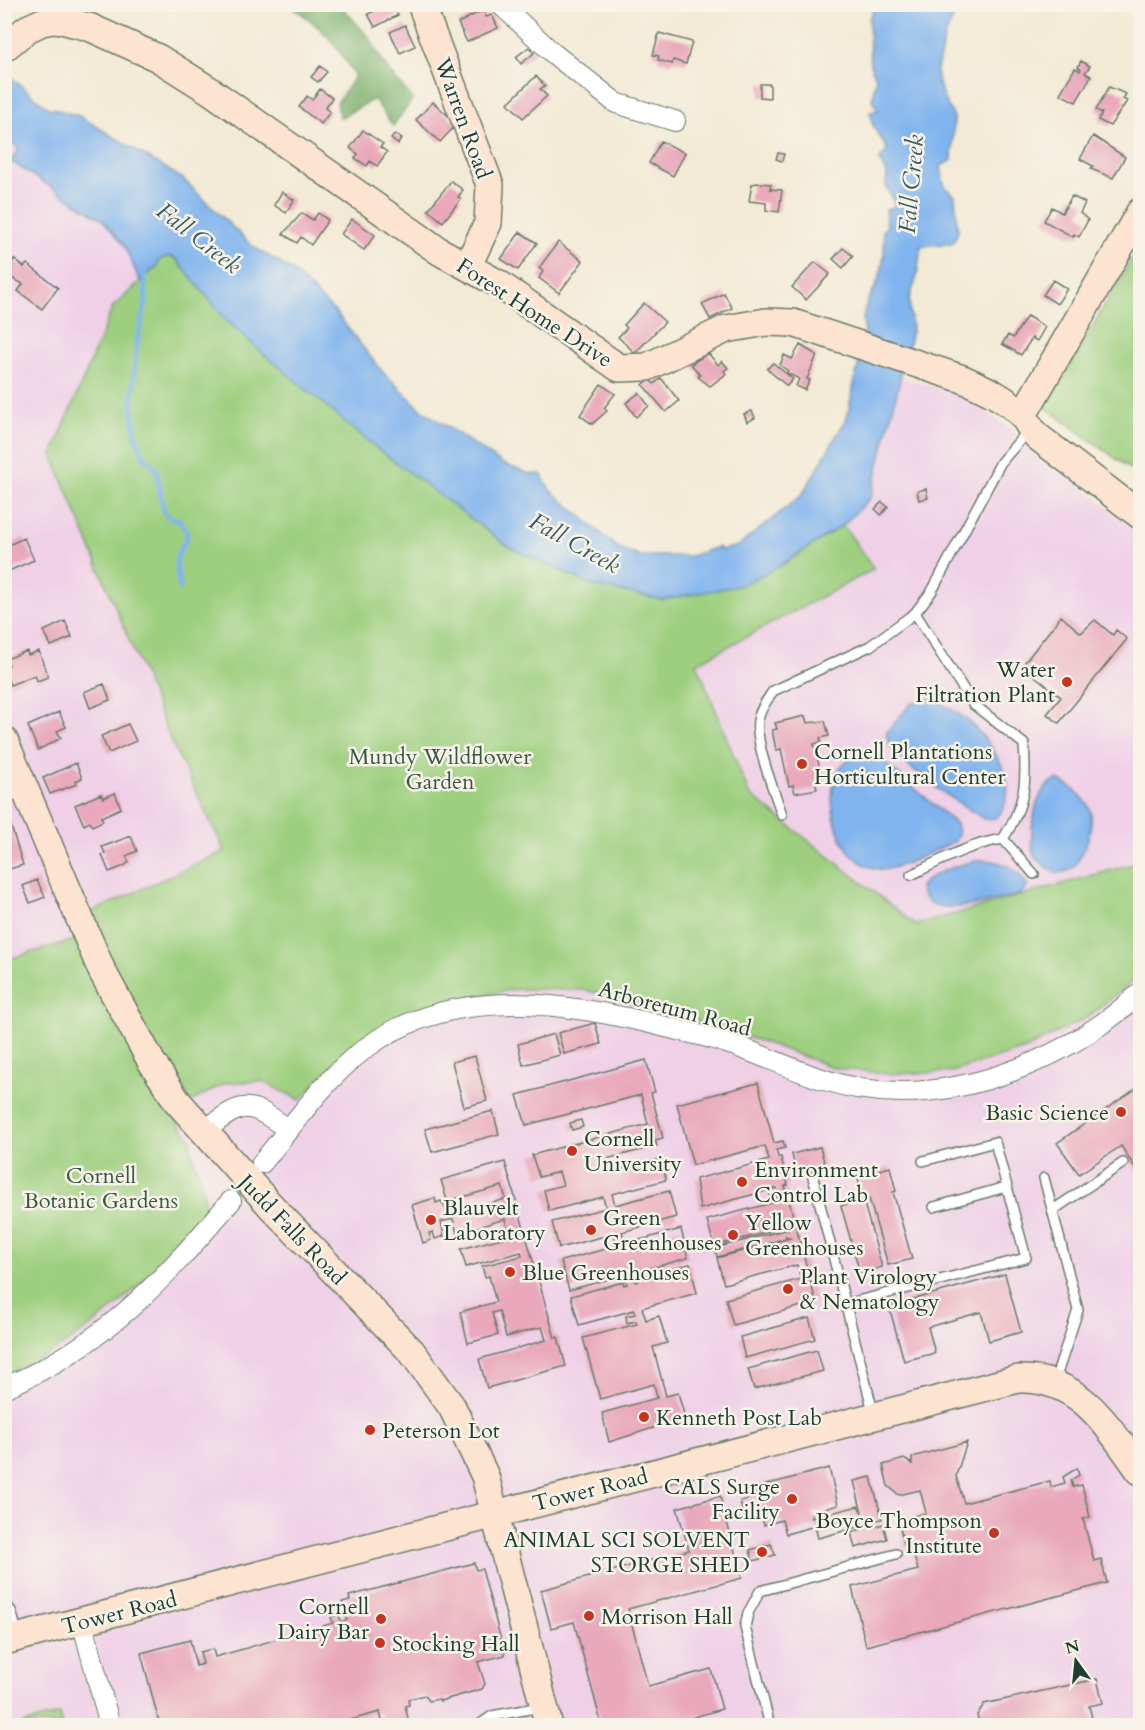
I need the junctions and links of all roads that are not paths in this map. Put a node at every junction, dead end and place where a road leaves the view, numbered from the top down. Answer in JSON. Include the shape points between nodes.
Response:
{"nodes":[{"id":1,"x":421,"y":4,"type":"edge"},
{"id":2,"x":500,"y":4,"type":"edge"},
{"id":3,"x":37,"y":13,"type":"edge"},
{"id":4,"x":4,"y":48,"type":"edge"},
{"id":5,"x":675,"y":121,"type":"dead end"},
{"id":6,"x":1140,"y":212,"type":"edge"},
{"id":7,"x":468,"y":265,"type":"junction"},
{"id":8,"x":1026,"y":422,"type":"junction"},
{"id":9,"x":1140,"y":515,"type":"edge"},
{"id":10,"x":915,"y":613,"type":"junction"},
{"id":11,"x":4,"y":741,"type":"edge"},
{"id":12,"x":14,"y":789,"type":"edge"},
{"id":13,"x":782,"y":815,"type":"dead end"},
{"id":14,"x":1003,"y":840,"type":"junction"},
{"id":15,"x":1034,"y":874,"type":"dead end"},
{"id":16,"x":911,"y":875,"type":"dead end"},
{"id":17,"x":1140,"y":993,"type":"edge"},
{"id":18,"x":289,"y":1130,"type":"junction"},
{"id":19,"x":204,"y":1132,"type":"junction"},
{"id":20,"x":923,"y":1161,"type":"dead end"},
{"id":21,"x":262,"y":1163,"type":"dead end"},
{"id":22,"x":1124,"y":1163,"type":"dead end"},
{"id":23,"x":813,"y":1177,"type":"dead end"},
{"id":24,"x":1044,"y":1178,"type":"dead end"},
{"id":25,"x":1006,"y":1186,"type":"junction"},
{"id":26,"x":231,"y":1201,"type":"dead end"},
{"id":27,"x":934,"y":1207,"type":"dead end"},
{"id":28,"x":1053,"y":1210,"type":"junction"},
{"id":29,"x":846,"y":1304,"type":"junction"},
{"id":30,"x":1054,"y":1383,"type":"junction"},
{"id":31,"x":4,"y":1388,"type":"edge"},
{"id":32,"x":874,"y":1414,"type":"junction"},
{"id":33,"x":1140,"y":1471,"type":"edge"},
{"id":34,"x":495,"y":1513,"type":"junction"},
{"id":35,"x":896,"y":1554,"type":"dead end"},
{"id":36,"x":4,"y":1602,"type":"edge"},
{"id":37,"x":82,"y":1622,"type":"junction"},
{"id":38,"x":12,"y":1639,"type":"edge"},
{"id":39,"x":546,"y":1716,"type":"edge"},
{"id":40,"x":110,"y":1725,"type":"edge"},
{"id":41,"x":478,"y":1725,"type":"edge"},
{"id":42,"x":770,"y":1725,"type":"edge"}],
"edges":[{"from":1,"to":7,"type":"street","name":"Warren Road","via":[[490,185],[488,223]]},
{"from":2,"to":5,"type":"street","via":[[616,103]]},
{"from":3,"to":4,"type":"street","name":"Forest Home Drive"},
{"from":3,"to":7,"type":"street","name":"Forest Home Drive","via":[[89,27],[158,58],[439,251]]},
{"from":6,"to":8,"type":"street"},
{"from":7,"to":8,"type":"street","name":"Forest Home Drive","via":[[619,368],[647,367],[726,329],[755,323],[793,323],[984,389]]},
{"from":8,"to":9,"type":"street","name":"Forest Home Drive"},
{"from":8,"to":10,"type":"lane","via":[[938,580]]},
{"from":10,"to":13,"type":"lane","via":[[870,646],[773,691],[764,704],[758,718],[758,734]]},
{"from":10,"to":14,"type":"lane","via":[[972,704],[1024,744],[1027,779],[1021,810]]},
{"from":11,"to":12,"type":"street","name":"Judd Falls Road"},
{"from":12,"to":19,"type":"street","name":"Judd Falls Road","via":[[122,1010],[177,1101]]},
{"from":14,"to":15,"type":"lane"},
{"from":14,"to":16,"type":"lane","via":[[951,854]]},
{"from":17,"to":18,"type":"street","name":"Arboretum Road","via":[[1083,1039],[1039,1060],[967,1084],[893,1091],[834,1083],[724,1041],[579,1008],[539,1004],[460,1010],[421,1018],[362,1051],[328,1081]]},
{"from":18,"to":19,"type":"street","via":[[263,1111],[242,1107],[231,1110]]},
{"from":18,"to":21,"type":"street","name":"Arboretum Road"},
{"from":19,"to":34,"type":"street","name":"Judd Falls Road","via":[[431,1375],[471,1441]]},
{"from":20,"to":25,"type":"lane","via":[[994,1142]]},
{"from":22,"to":28,"type":"lane"},
{"from":23,"to":29,"type":"lane"},
{"from":24,"to":28,"type":"lane"},
{"from":25,"to":27,"type":"lane"},
{"from":25,"to":29,"type":"lane","via":[[1026,1258]]},
{"from":26,"to":31,"type":"street","via":[[142,1300],[100,1335],[54,1364]]},
{"from":28,"to":30,"type":"lane","via":[[1078,1310]]},
{"from":29,"to":32,"type":"lane"},
{"from":30,"to":32,"type":"street","name":"Tower Road","via":[[1018,1379]]},
{"from":30,"to":33,"type":"street","name":"Tower Road","via":[[1093,1408]]},
{"from":32,"to":34,"type":"street","name":"Tower Road"},
{"from":34,"to":37,"type":"street","name":"Tower Road"},
{"from":34,"to":39,"type":"street","name":"Judd Falls Road"},
{"from":35,"to":42,"type":"lane","via":[[760,1591],[745,1627]]},
{"from":36,"to":38,"type":"lane","via":[[11,1611]]},
{"from":37,"to":38,"type":"street","name":"Tower Road"},
{"from":37,"to":40,"type":"street"},
{"from":39,"to":41,"type":"lane","via":[[492,1716]]}]}
